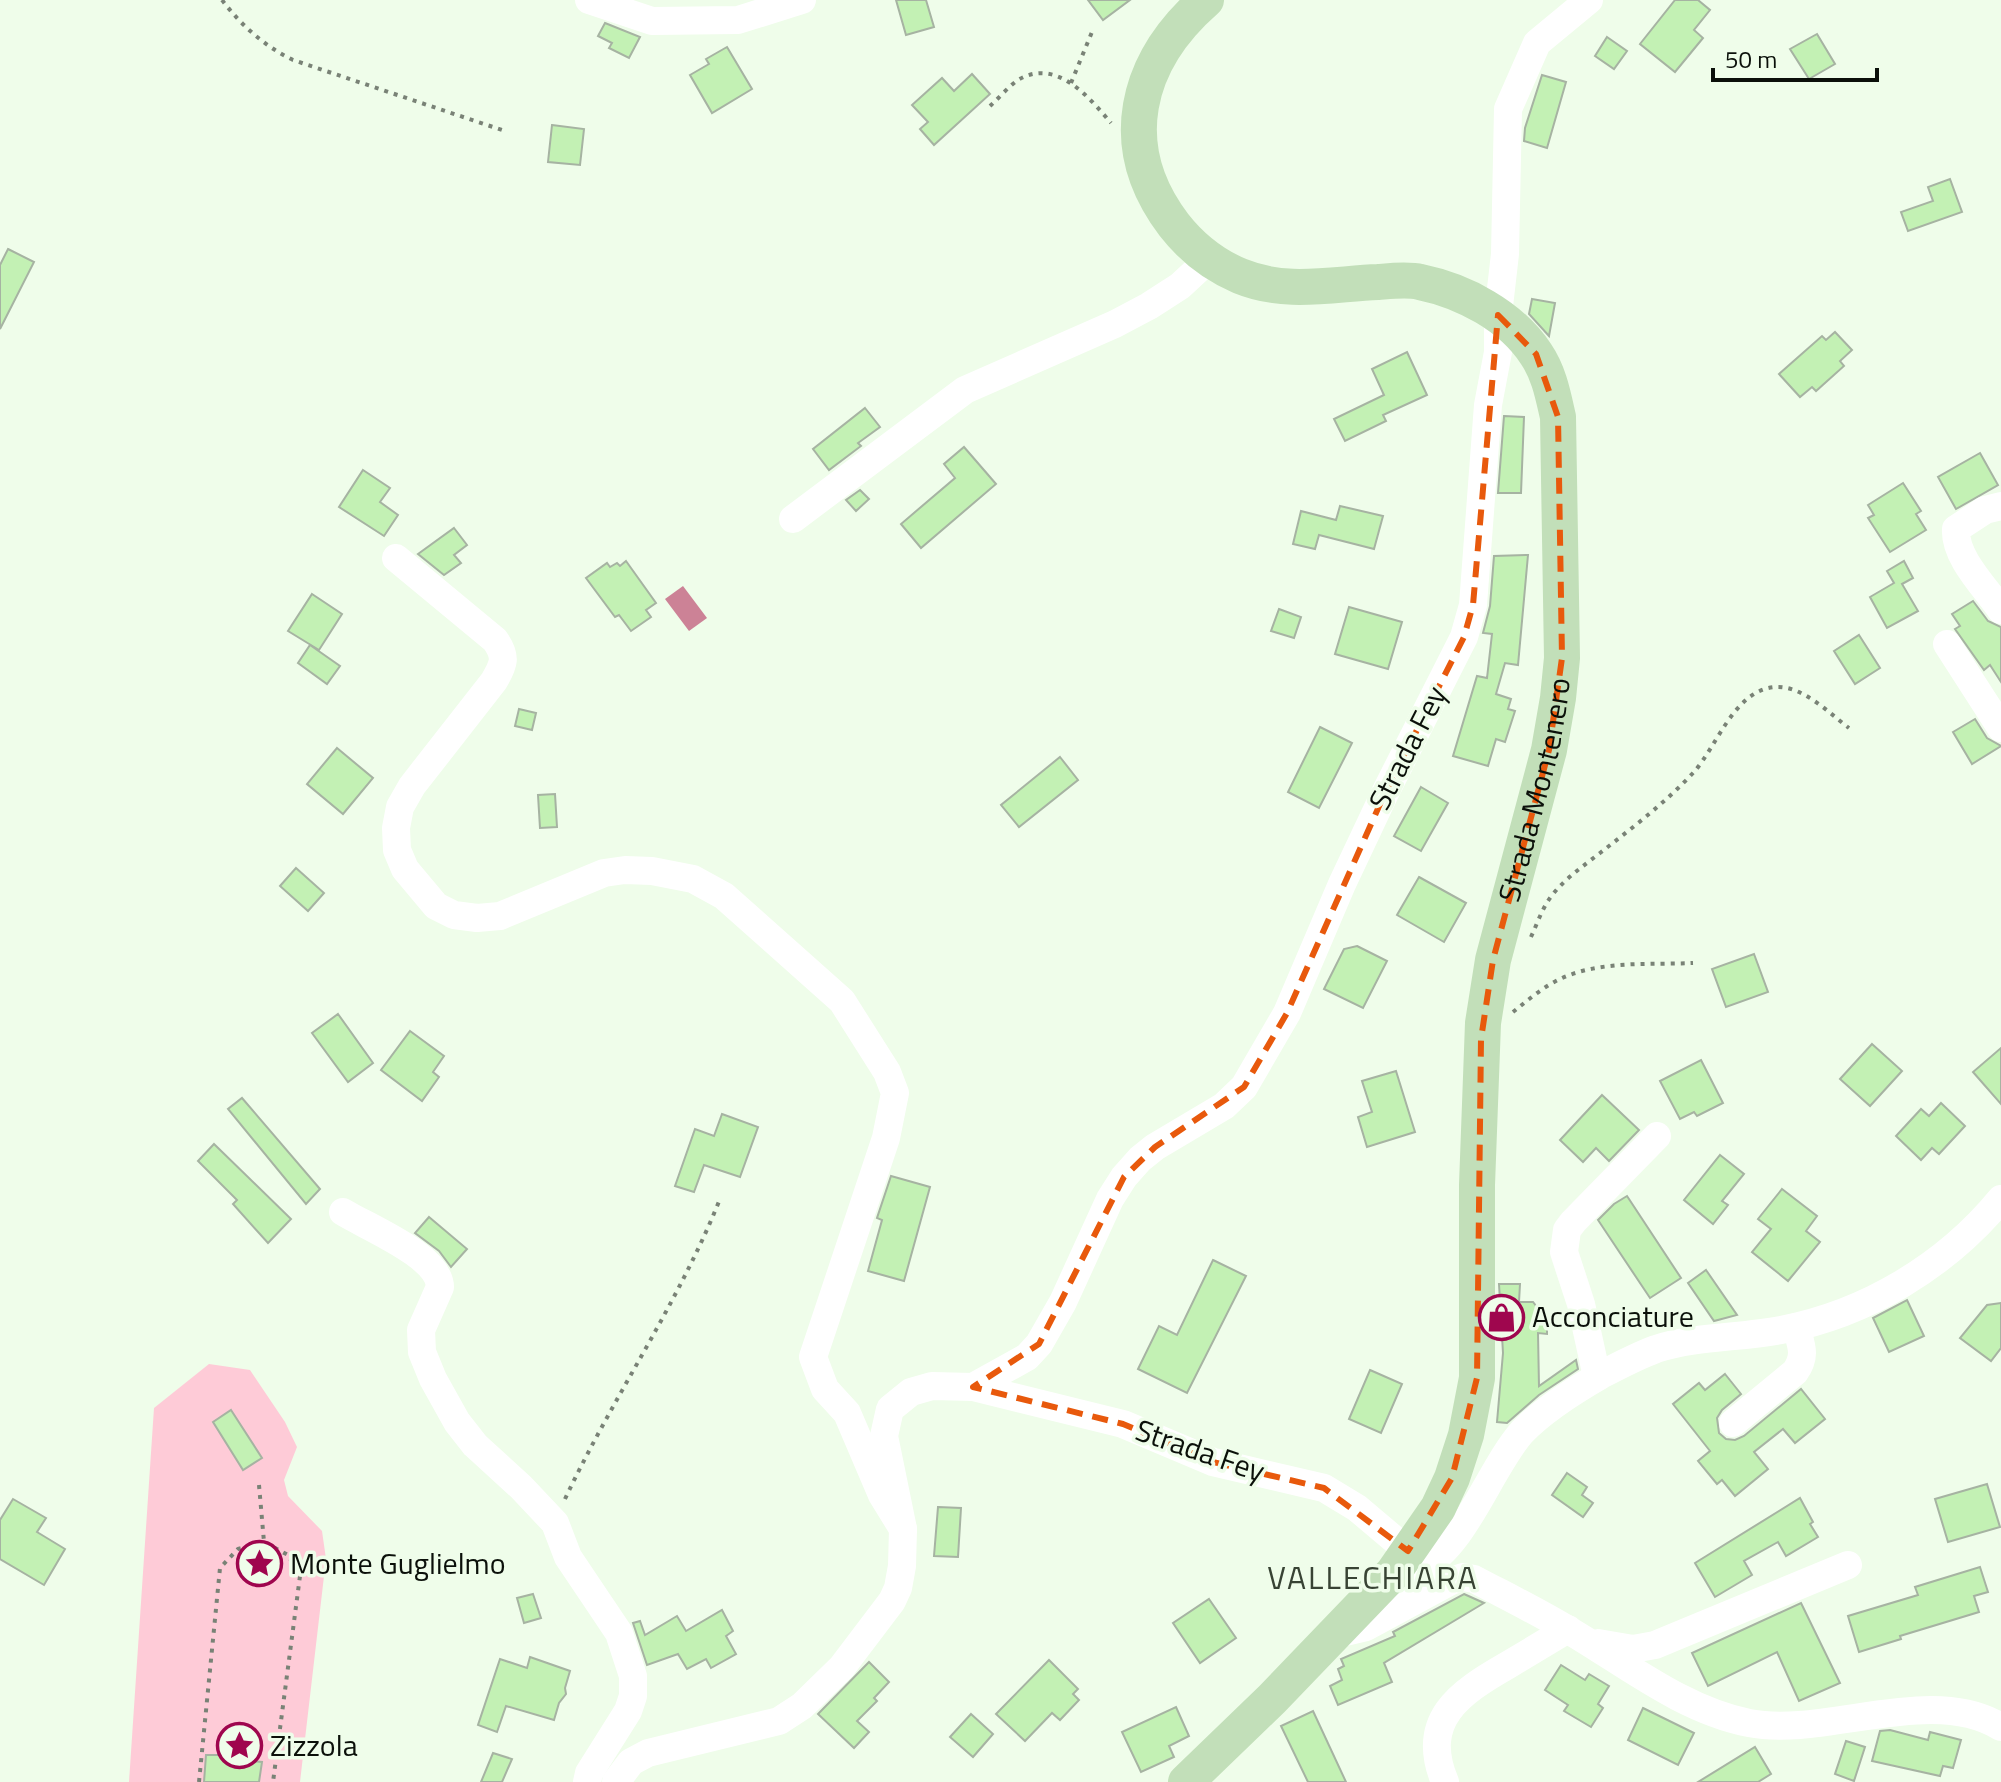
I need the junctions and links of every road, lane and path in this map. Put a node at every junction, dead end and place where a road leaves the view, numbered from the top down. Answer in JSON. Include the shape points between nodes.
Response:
{"nodes":[{"id":1,"x":222,"y":0,"type":"edge"},
{"id":2,"x":589,"y":0,"type":"edge"},
{"id":3,"x":802,"y":0,"type":"edge"},
{"id":4,"x":1206,"y":0,"type":"edge"},
{"id":5,"x":1589,"y":0,"type":"edge"},
{"id":6,"x":1092,"y":32,"type":"dead end"},
{"id":7,"x":1071,"y":83,"type":"junction"},
{"id":8,"x":990,"y":106,"type":"dead end"},
{"id":9,"x":502,"y":130,"type":"dead end"},
{"id":10,"x":1141,"y":159,"type":"junction"},
{"id":11,"x":1208,"y":260,"type":"junction"},
{"id":12,"x":1498,"y":315,"type":"junction"},
{"id":13,"x":2001,"y":506,"type":"edge"},
{"id":14,"x":793,"y":519,"type":"dead end"},
{"id":15,"x":396,"y":558,"type":"dead end"},
{"id":16,"x":2001,"y":610,"type":"edge"},
{"id":17,"x":1947,"y":644,"type":"dead end"},
{"id":18,"x":1849,"y":728,"type":"dead end"},
{"id":19,"x":2001,"y":728,"type":"edge"},
{"id":20,"x":1528,"y":942,"type":"dead end"},
{"id":21,"x":1693,"y":963,"type":"dead end"},
{"id":22,"x":1481,"y":1039,"type":"junction"},
{"id":23,"x":1657,"y":1136,"type":"dead end"},
{"id":24,"x":720,"y":1199,"type":"dead end"},
{"id":25,"x":2001,"y":1199,"type":"edge"},
{"id":26,"x":343,"y":1212,"type":"dead end"},
{"id":27,"x":1796,"y":1327,"type":"junction"},
{"id":28,"x":1597,"y":1377,"type":"junction"},
{"id":29,"x":973,"y":1387,"type":"junction"},
{"id":30,"x":1733,"y":1423,"type":"dead end"},
{"id":31,"x":259,"y":1485,"type":"dead end"},
{"id":32,"x":555,"y":1523,"type":"junction"},
{"id":33,"x":903,"y":1529,"type":"junction"},
{"id":34,"x":264,"y":1542,"type":"junction"},
{"id":35,"x":1400,"y":1562,"type":"junction"},
{"id":36,"x":1848,"y":1565,"type":"dead end"},
{"id":37,"x":1332,"y":1635,"type":"junction"},
{"id":38,"x":1577,"y":1635,"type":"junction"},
{"id":39,"x":2001,"y":1727,"type":"edge"},
{"id":40,"x":199,"y":1782,"type":"edge"},
{"id":41,"x":273,"y":1782,"type":"edge"},
{"id":42,"x":587,"y":1782,"type":"edge"},
{"id":43,"x":616,"y":1782,"type":"edge"},
{"id":44,"x":1186,"y":1782,"type":"edge"},
{"id":45,"x":1445,"y":1782,"type":"edge"}],
"edges":[{"from":1,"to":9,"type":"path","via":[[240,23],[293,60]]},
{"from":2,"to":3,"type":"street","via":[[652,21],[738,20]]},
{"from":4,"to":10,"type":"main road","name":"Strada Montenero","via":[[1170,35],[1156,62],[1141,105]]},
{"from":5,"to":12,"type":"street","name":"Strada Fey","via":[[1537,43],[1508,109],[1505,254]]},
{"from":6,"to":7,"type":"path"},
{"from":7,"to":8,"type":"path","via":[[1055,75],[1035,75],[1018,80]]},
{"from":7,"to":10,"type":"path","via":[[1090,97]]},
{"from":10,"to":11,"type":"main road","name":"Strada Montenero","via":[[1163,210]]},
{"from":11,"to":12,"type":"main road","name":"Strada Montenero","via":[[1264,284],[1299,289],[1418,281],[1459,294]]},
{"from":11,"to":14,"type":"street","via":[[1149,306],[956,395]]},
{"from":12,"to":22,"type":"main road","name":"Strada Montenero","via":[[1536,354],[1549,379],[1558,417],[1562,658],[1549,750],[1493,960]]},
{"from":12,"to":29,"type":"street","name":"Strada Fey","via":[[1473,605],[1464,637],[1342,884],[1287,1013],[1244,1087],[1224,1106],[1155,1147],[1124,1177],[1039,1344],[1027,1357]]},
{"from":13,"to":16,"type":"street","via":[[1956,529],[1955,539]]},
{"from":15,"to":33,"type":"street","via":[[504,653],[504,665],[494,681],[400,807],[397,850],[421,891],[454,915],[477,918],[500,916],[604,873],[652,871],[693,879],[724,896],[842,1001],[887,1072],[895,1093],[886,1138],[813,1357],[825,1389],[847,1413],[882,1495]]},
{"from":17,"to":19,"type":"street"},
{"from":18,"to":20,"type":"path","via":[[1788,688],[1775,687],[1748,698],[1695,771],[1548,900]]},
{"from":21,"to":22,"type":"path","via":[[1585,970],[1533,995]]},
{"from":22,"to":35,"type":"main road","name":"Strada Montenero","via":[[1477,1378],[1452,1478]]},
{"from":23,"to":28,"type":"street","via":[[1567,1230],[1564,1252]]},
{"from":24,"to":32,"type":"path","via":[[701,1246],[592,1444]]},
{"from":25,"to":27,"type":"street","via":[[1955,1246],[1890,1291]]},
{"from":26,"to":32,"type":"street","via":[[434,1269],[440,1287],[421,1330],[422,1352],[433,1379],[475,1445]]},
{"from":27,"to":28,"type":"street","via":[[1656,1349]]},
{"from":27,"to":30,"type":"street","via":[[1802,1362]]},
{"from":28,"to":35,"type":"street","via":[[1524,1430],[1439,1555],[1419,1569]]},
{"from":29,"to":33,"type":"street","name":"Strada Fey","via":[[932,1386],[911,1392],[890,1409],[884,1436]]},
{"from":29,"to":35,"type":"street","name":"Strada Fey","via":[[1123,1424],[1213,1462],[1324,1488],[1357,1508]]},
{"from":31,"to":34,"type":"path"},
{"from":32,"to":42,"type":"street","via":[[568,1557],[619,1633],[633,1676],[628,1711]]},
{"from":33,"to":43,"type":"street","name":"Strada Fey","via":[[902,1566],[892,1601],[842,1667],[802,1706],[779,1721],[648,1753],[631,1762]]},
{"from":34,"to":40,"type":"path","via":[[238,1549],[220,1568]]},
{"from":34,"to":41,"type":"path","via":[[288,1555],[300,1576]]},
{"from":35,"to":37,"type":"main road","name":"Strada Montenero"},
{"from":36,"to":38,"type":"street","via":[[1655,1645],[1633,1649]]},
{"from":37,"to":38,"type":"street","via":[[1366,1627],[1463,1577]]},
{"from":37,"to":44,"type":"main road","name":"Strada Montenero"},
{"from":38,"to":39,"type":"street","via":[[1682,1699],[1748,1723],[1925,1711],[1986,1718]]},
{"from":38,"to":45,"type":"street","via":[[1476,1683],[1455,1700],[1436,1738]]}]}
